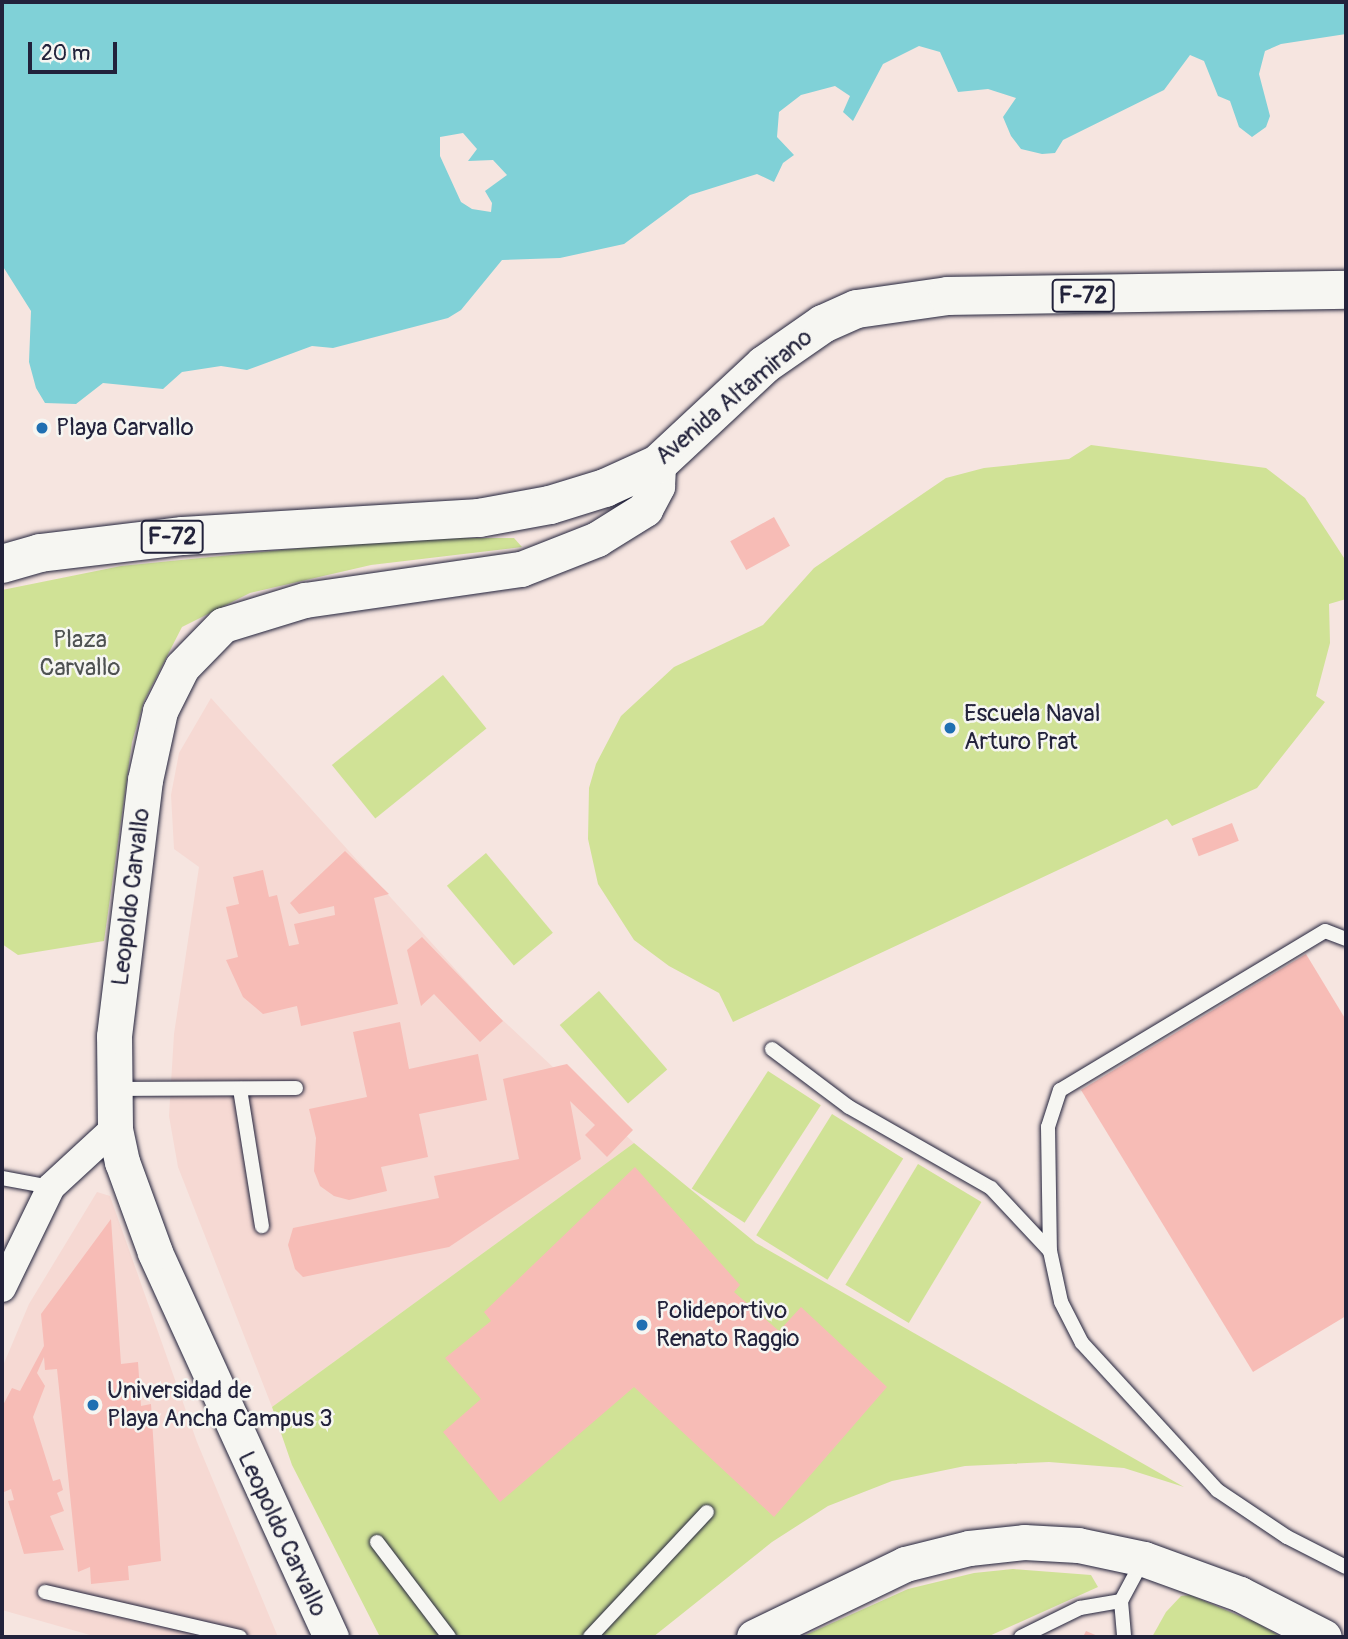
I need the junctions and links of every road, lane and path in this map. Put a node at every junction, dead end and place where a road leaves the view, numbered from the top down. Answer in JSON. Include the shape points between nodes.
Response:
{"nodes":[{"id":1,"x":1346,"y":290,"type":"edge"},
{"id":2,"x":658,"y":464,"type":"junction"},
{"id":3,"x":2,"y":564,"type":"edge"},
{"id":4,"x":1346,"y":939,"type":"edge"},
{"id":5,"x":772,"y":1049,"type":"dead end"},
{"id":6,"x":296,"y":1087,"type":"dead end"},
{"id":7,"x":114,"y":1089,"type":"junction"},
{"id":8,"x":240,"y":1090,"type":"junction"},
{"id":9,"x":115,"y":1128,"type":"junction"},
{"id":10,"x":2,"y":1178,"type":"edge"},
{"id":11,"x":51,"y":1187,"type":"junction"},
{"id":12,"x":262,"y":1226,"type":"dead end"},
{"id":13,"x":1051,"y":1251,"type":"junction"},
{"id":14,"x":2,"y":1288,"type":"edge"},
{"id":15,"x":707,"y":1512,"type":"dead end"},
{"id":16,"x":377,"y":1542,"type":"dead end"},
{"id":17,"x":1144,"y":1559,"type":"junction"},
{"id":18,"x":1346,"y":1567,"type":"edge"},
{"id":19,"x":45,"y":1592,"type":"dead end"},
{"id":20,"x":1121,"y":1601,"type":"junction"},
{"id":21,"x":240,"y":1637,"type":"edge"},
{"id":22,"x":331,"y":1637,"type":"edge"},
{"id":23,"x":449,"y":1637,"type":"edge"},
{"id":24,"x":590,"y":1637,"type":"edge"},
{"id":25,"x":754,"y":1637,"type":"edge"},
{"id":26,"x":1021,"y":1637,"type":"edge"},
{"id":27,"x":1124,"y":1637,"type":"edge"},
{"id":28,"x":1324,"y":1637,"type":"edge"}],
"edges":[{"from":1,"to":2,"type":"main road","name":"Avenida Altamirano","number":"F-72","via":[[1143,297],[948,296],[858,309],[823,324],[764,365]]},
{"from":2,"to":3,"type":"main road","name":"Avenida Altamirano","number":"F-72","via":[[605,488],[550,505],[479,518],[183,536],[40,553]]},
{"from":2,"to":7,"type":"street","name":"Leopoldo Carvallo","via":[[657,486],[645,509],[597,539],[521,569],[305,600],[223,625],[182,667],[159,711],[145,780],[114,1036]]},
{"from":4,"to":13,"type":"lane","via":[[1325,931],[1060,1090],[1048,1127]]},
{"from":5,"to":13,"type":"lane","via":[[849,1107],[991,1188]]},
{"from":6,"to":8,"type":"lane"},
{"from":7,"to":8,"type":"lane"},
{"from":7,"to":9,"type":"street","name":"Leopoldo Carvallo"},
{"from":8,"to":12,"type":"lane"},
{"from":9,"to":11,"type":"street"},
{"from":9,"to":22,"type":"street","name":"Leopoldo Carvallo","via":[[122,1162],[155,1252]]},
{"from":10,"to":11,"type":"lane"},
{"from":11,"to":14,"type":"street"},
{"from":13,"to":18,"type":"lane","via":[[1061,1302],[1082,1343],[1217,1490],[1287,1536]]},
{"from":15,"to":24,"type":"lane"},
{"from":16,"to":23,"type":"lane"},
{"from":17,"to":20,"type":"lane"},
{"from":17,"to":25,"type":"street","via":[[1078,1545],[1024,1542],[970,1548],[905,1564]]},
{"from":17,"to":28,"type":"street","via":[[1240,1594]]},
{"from":19,"to":21,"type":"lane"},
{"from":20,"to":26,"type":"lane","via":[[1080,1608]]},
{"from":20,"to":27,"type":"lane"}]}
